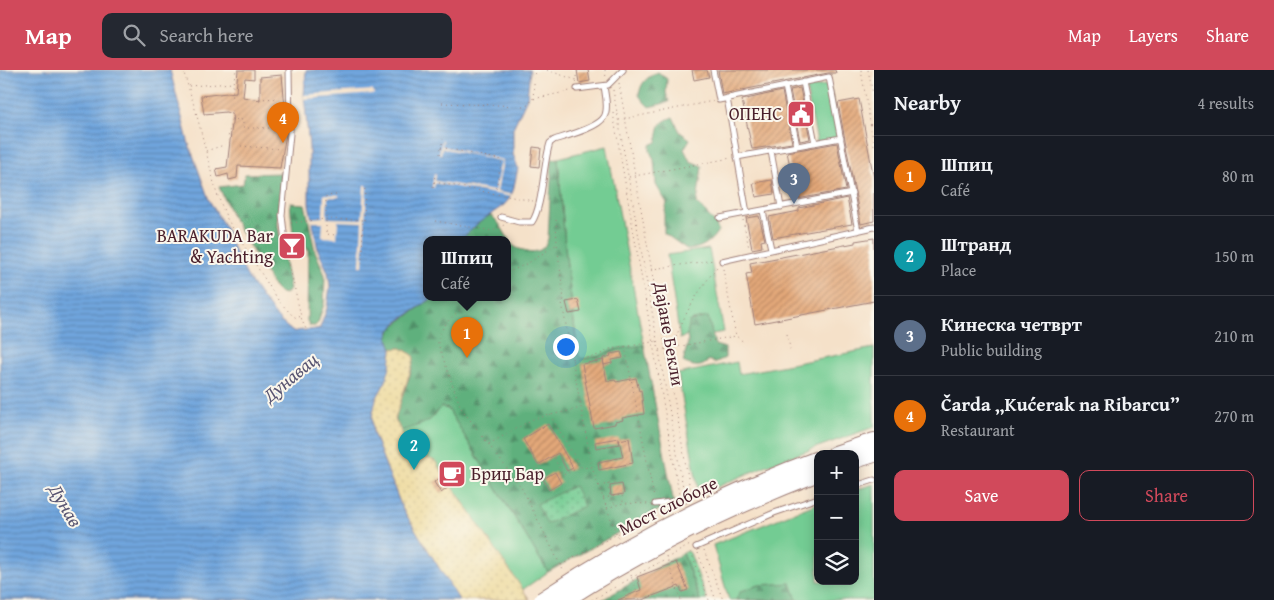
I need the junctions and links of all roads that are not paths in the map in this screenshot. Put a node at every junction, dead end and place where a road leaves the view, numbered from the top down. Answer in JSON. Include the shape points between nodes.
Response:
{"nodes":[{"id":1,"x":290,"y":70,"type":"edge"},
{"id":2,"x":623,"y":70,"type":"edge"},
{"id":3,"x":713,"y":70,"type":"edge"},
{"id":4,"x":828,"y":70,"type":"edge"},
{"id":5,"x":829,"y":77,"type":"junction"},
{"id":6,"x":803,"y":82,"type":"junction"},
{"id":7,"x":608,"y":84,"type":"junction"},
{"id":8,"x":785,"y":86,"type":"junction"},
{"id":9,"x":577,"y":89,"type":"road end"},
{"id":10,"x":727,"y":98,"type":"junction"},
{"id":11,"x":841,"y":138,"type":"junction"},
{"id":12,"x":815,"y":143,"type":"junction"},
{"id":13,"x":797,"y":146,"type":"junction"},
{"id":14,"x":771,"y":151,"type":"junction"},
{"id":15,"x":737,"y":157,"type":"junction"},
{"id":16,"x":852,"y":193,"type":"junction"},
{"id":17,"x":782,"y":207,"type":"junction"},
{"id":18,"x":763,"y":211,"type":"junction"},
{"id":19,"x":744,"y":214,"type":"junction"},
{"id":20,"x":501,"y":217,"type":"dead end"},
{"id":21,"x":720,"y":218,"type":"dead end"},
{"id":22,"x":874,"y":227,"type":"edge"},
{"id":23,"x":858,"y":231,"type":"junction"},
{"id":24,"x":284,"y":242,"type":"road end"},
{"id":25,"x":771,"y":249,"type":"junction"},
{"id":26,"x":722,"y":261,"type":"road end"},
{"id":27,"x":874,"y":441,"type":"edge"},
{"id":28,"x":846,"y":450,"type":"edge"},
{"id":29,"x":874,"y":454,"type":"edge"},
{"id":30,"x":859,"y":459,"type":"edge"},
{"id":31,"x":814,"y":462,"type":"edge"},
{"id":32,"x":814,"y":475,"type":"edge"},
{"id":33,"x":874,"y":480,"type":"edge"},
{"id":34,"x":859,"y":485,"type":"edge"},
{"id":35,"x":814,"y":499,"type":"edge"},
{"id":36,"x":683,"y":501,"type":"road end"},
{"id":37,"x":655,"y":504,"type":"road end"},
{"id":38,"x":696,"y":547,"type":"road end"},
{"id":39,"x":542,"y":600,"type":"edge"},
{"id":40,"x":565,"y":600,"type":"edge"}],
"edges":[{"from":1,"to":24,"type":"lane","via":[[289,149],[282,216]]},
{"from":2,"to":7,"type":"lane"},
{"from":3,"to":10,"type":"lane","via":[[719,100]]},
{"from":4,"to":5,"type":"lane"},
{"from":5,"to":6,"type":"lane"},
{"from":5,"to":11,"type":"lane"},
{"from":6,"to":8,"type":"lane"},
{"from":6,"to":12,"type":"lane"},
{"from":7,"to":9,"type":"lane"},
{"from":7,"to":20,"type":"lane","via":[[606,116],[550,144],[532,222]]},
{"from":8,"to":10,"type":"lane"},
{"from":8,"to":13,"type":"lane"},
{"from":10,"to":15,"type":"lane"},
{"from":11,"to":12,"type":"lane"},
{"from":11,"to":16,"type":"lane"},
{"from":12,"to":13,"type":"lane"},
{"from":13,"to":14,"type":"lane"},
{"from":14,"to":15,"type":"lane"},
{"from":14,"to":17,"type":"lane"},
{"from":15,"to":19,"type":"lane"},
{"from":16,"to":17,"type":"lane"},
{"from":16,"to":23,"type":"lane"},
{"from":17,"to":18,"type":"lane"},
{"from":18,"to":19,"type":"lane"},
{"from":18,"to":25,"type":"lane"},
{"from":19,"to":21,"type":"lane"},
{"from":22,"to":23,"type":"lane"},
{"from":23,"to":25,"type":"lane"},
{"from":25,"to":26,"type":"lane"},
{"from":27,"to":28,"type":"highway"},
{"from":29,"to":30,"type":"highway"},
{"from":31,"to":39,"type":"highway","name":"Мост слободе","bridge":true,"via":[[770,478],[652,535]]},
{"from":32,"to":40,"type":"highway","name":"Мост слободе","bridge":true,"via":[[776,489],[658,546]]},
{"from":33,"to":34,"type":"lane"},
{"from":35,"to":38,"type":"lane"},
{"from":36,"to":37,"type":"lane"}]}
